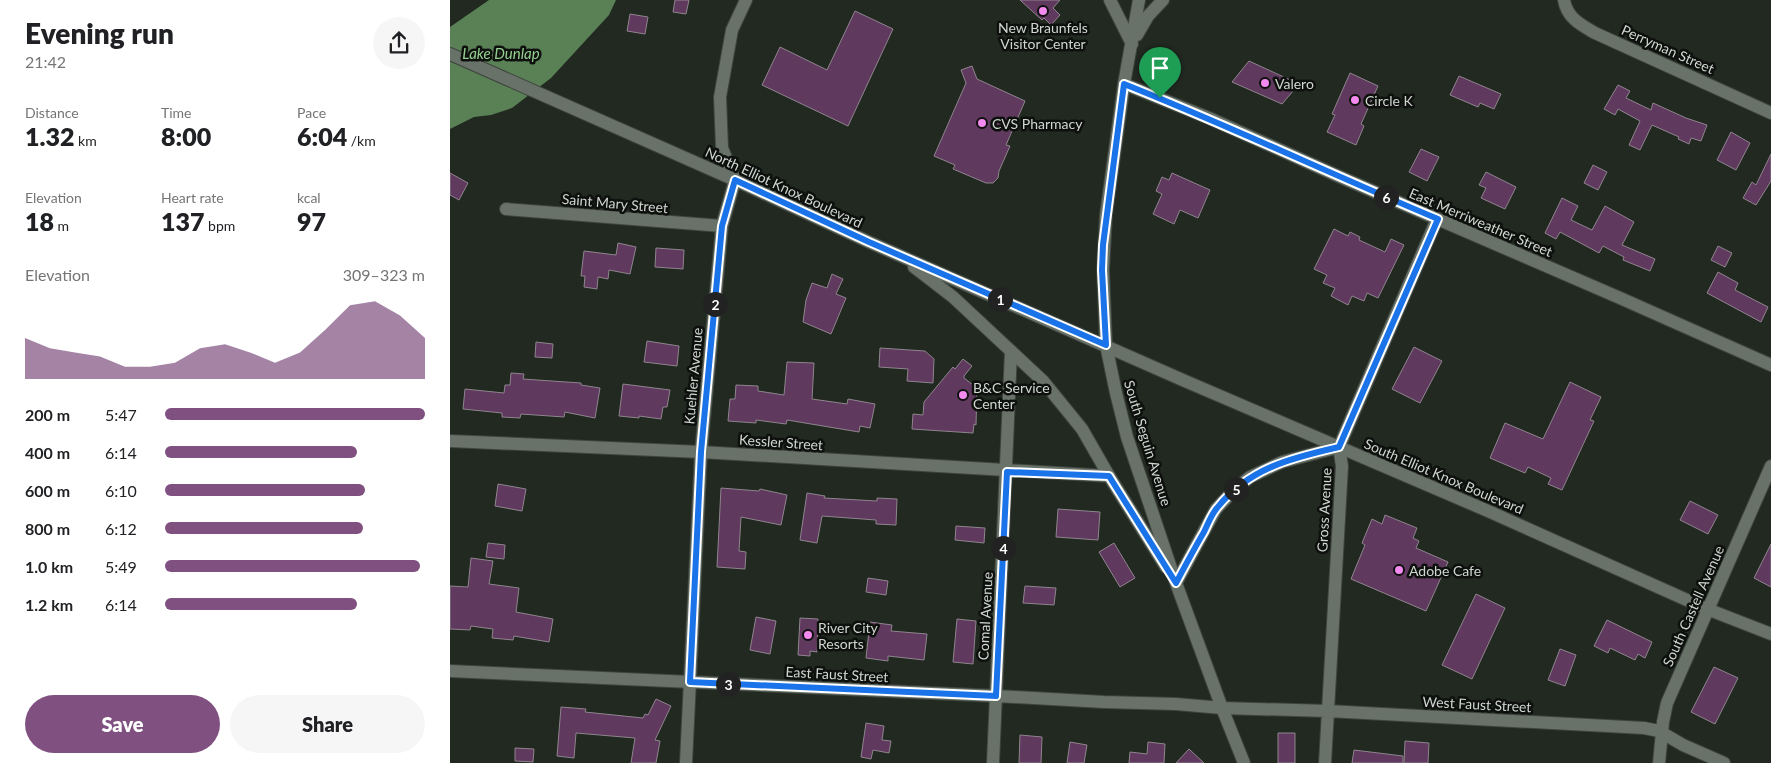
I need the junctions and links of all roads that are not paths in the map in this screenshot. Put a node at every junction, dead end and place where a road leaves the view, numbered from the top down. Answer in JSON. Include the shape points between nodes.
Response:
{"nodes":[{"id":1,"x":746,"y":0,"type":"edge"},
{"id":2,"x":1110,"y":0,"type":"edge"},
{"id":3,"x":1139,"y":0,"type":"edge"},
{"id":4,"x":1163,"y":0,"type":"edge"},
{"id":5,"x":1564,"y":0,"type":"edge"},
{"id":6,"x":1132,"y":44,"type":"junction"},
{"id":7,"x":450,"y":54,"type":"edge"},
{"id":8,"x":1124,"y":84,"type":"junction"},
{"id":9,"x":1771,"y":113,"type":"edge"},
{"id":10,"x":735,"y":180,"type":"junction"},
{"id":11,"x":506,"y":209,"type":"dead end"},
{"id":12,"x":1438,"y":219,"type":"junction"},
{"id":13,"x":722,"y":226,"type":"junction"},
{"id":14,"x":898,"y":255,"type":"junction"},
{"id":15,"x":1106,"y":345,"type":"junction"},
{"id":16,"x":1011,"y":351,"type":"junction"},
{"id":17,"x":1771,"y":365,"type":"edge"},
{"id":18,"x":450,"y":441,"type":"edge"},
{"id":19,"x":1339,"y":447,"type":"junction"},
{"id":20,"x":701,"y":452,"type":"junction"},
{"id":21,"x":1771,"y":466,"type":"edge"},
{"id":22,"x":1007,"y":472,"type":"junction"},
{"id":23,"x":1109,"y":476,"type":"junction"},
{"id":24,"x":1176,"y":583,"type":"junction"},
{"id":25,"x":1708,"y":609,"type":"junction"},
{"id":26,"x":1771,"y":634,"type":"edge"},
{"id":27,"x":450,"y":671,"type":"edge"},
{"id":28,"x":690,"y":682,"type":"junction"},
{"id":29,"x":996,"y":696,"type":"junction"},
{"id":30,"x":1222,"y":708,"type":"junction"},
{"id":31,"x":1328,"y":710,"type":"junction"},
{"id":32,"x":1662,"y":733,"type":"junction"},
{"id":33,"x":686,"y":763,"type":"edge"},
{"id":34,"x":993,"y":763,"type":"edge"},
{"id":35,"x":1244,"y":763,"type":"edge"},
{"id":36,"x":1326,"y":763,"type":"edge"},
{"id":37,"x":1659,"y":763,"type":"edge"},
{"id":38,"x":1724,"y":763,"type":"edge"}],
"edges":[{"from":1,"to":10,"type":"street","via":[[732,30],[720,97],[722,148]]},
{"from":2,"to":6,"type":"street"},
{"from":3,"to":6,"type":"street","name":"South Seguin Avenue"},
{"from":4,"to":6,"type":"street","via":[[1148,16]]},
{"from":5,"to":9,"type":"street","name":"Perryman Street","via":[[1573,19],[1595,33]]},
{"from":6,"to":8,"type":"street","name":"South Seguin Avenue"},
{"from":7,"to":10,"type":"street","name":"North Elliot Knox Boulevard"},
{"from":8,"to":12,"type":"street","name":"East Merriweather Street"},
{"from":8,"to":15,"type":"street","name":"South Seguin Avenue","via":[[1103,245]]},
{"from":10,"to":13,"type":"street","name":"Kuehler Avenue"},
{"from":10,"to":14,"type":"street","name":"North Elliot Knox Boulevard"},
{"from":11,"to":13,"type":"street","name":"Saint Mary Street"},
{"from":12,"to":17,"type":"street","name":"East Merriweather Street"},
{"from":12,"to":19,"type":"street","name":"Gross Avenue"},
{"from":13,"to":20,"type":"street","name":"Kuehler Avenue"},
{"from":14,"to":15,"type":"street","name":"North Elliot Knox Boulevard"},
{"from":14,"to":16,"type":"street","via":[[954,297]]},
{"from":15,"to":19,"type":"street","name":"South Elliot Knox Boulevard"},
{"from":15,"to":24,"type":"street","name":"South Seguin Avenue","via":[[1127,437]]},
{"from":16,"to":22,"type":"street","name":"Comal Avenue"},
{"from":16,"to":23,"type":"street","via":[[1042,381],[1082,429]]},
{"from":18,"to":20,"type":"street","name":"Kessler Street"},
{"from":19,"to":24,"type":"street","via":[[1282,462],[1250,477],[1235,489],[1216,509]]},
{"from":19,"to":25,"type":"street","name":"South Elliot Knox Boulevard"},
{"from":19,"to":31,"type":"street","name":"Gross Avenue","via":[[1342,466]]},
{"from":20,"to":22,"type":"street","name":"Kessler Street"},
{"from":20,"to":28,"type":"street","name":"Kuehler Avenue"},
{"from":21,"to":25,"type":"street","name":"South Castell Avenue"},
{"from":22,"to":23,"type":"street","name":"Kessler Street"},
{"from":22,"to":29,"type":"street","name":"Comal Avenue"},
{"from":23,"to":24,"type":"street"},
{"from":24,"to":30,"type":"street","name":"South Seguin Avenue"},
{"from":25,"to":26,"type":"street","name":"South Elliot Knox Boulevard"},
{"from":25,"to":32,"type":"street","name":"South Castell Avenue","via":[[1667,703]]},
{"from":27,"to":28,"type":"street","name":"East Faust Street"},
{"from":28,"to":29,"type":"street","name":"East Faust Street"},
{"from":28,"to":33,"type":"street","name":"Kuehler Avenue"},
{"from":29,"to":30,"type":"street","name":"East Faust Street"},
{"from":29,"to":34,"type":"street","name":"Comal Avenue"},
{"from":30,"to":31,"type":"street","name":"West Faust Street"},
{"from":30,"to":35,"type":"street","name":"South Seguin Avenue"},
{"from":31,"to":32,"type":"street","name":"West Faust Street","via":[[1644,728]]},
{"from":31,"to":36,"type":"street","name":"Gross Avenue"},
{"from":32,"to":37,"type":"street","name":"South Castell Avenue"},
{"from":32,"to":38,"type":"street","name":"West Faust Street"}]}
